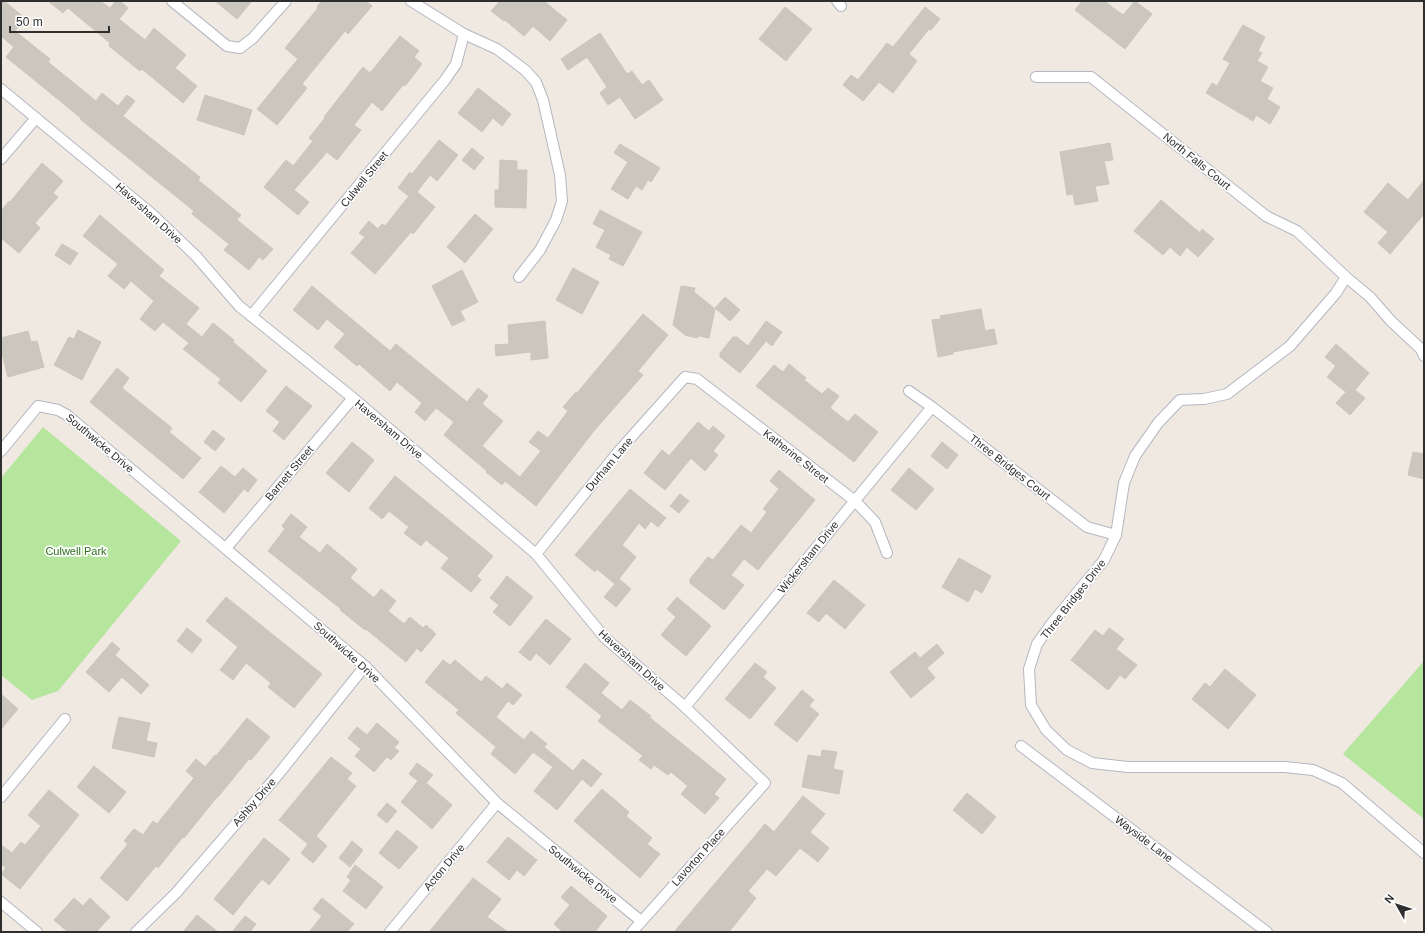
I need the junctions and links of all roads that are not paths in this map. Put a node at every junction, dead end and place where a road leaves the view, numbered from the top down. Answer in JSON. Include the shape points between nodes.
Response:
{"nodes":[{"id":1,"x":172,"y":1,"type":"edge"},
{"id":2,"x":286,"y":1,"type":"edge"},
{"id":3,"x":411,"y":1,"type":"edge"},
{"id":4,"x":464,"y":34,"type":"junction"},
{"id":5,"x":1036,"y":77,"type":"dead end"},
{"id":6,"x":1,"y":89,"type":"edge"},
{"id":7,"x":36,"y":118,"type":"junction"},
{"id":8,"x":1,"y":159,"type":"edge"},
{"id":9,"x":519,"y":277,"type":"dead end"},
{"id":10,"x":1346,"y":277,"type":"junction"},
{"id":11,"x":251,"y":316,"type":"junction"},
{"id":12,"x":1424,"y":356,"type":"edge"},
{"id":13,"x":685,"y":377,"type":"joint"},
{"id":14,"x":909,"y":390,"type":"dead end"},
{"id":15,"x":353,"y":398,"type":"junction"},
{"id":16,"x":932,"y":406,"type":"junction"},
{"id":17,"x":1,"y":451,"type":"edge"},
{"id":18,"x":854,"y":501,"type":"junction"},
{"id":19,"x":1116,"y":535,"type":"junction"},
{"id":20,"x":226,"y":548,"type":"junction"},
{"id":21,"x":887,"y":553,"type":"dead end"},
{"id":22,"x":536,"y":554,"type":"junction"},
{"id":23,"x":365,"y":666,"type":"junction"},
{"id":24,"x":685,"y":707,"type":"junction"},
{"id":25,"x":65,"y":719,"type":"dead end"},
{"id":26,"x":1021,"y":746,"type":"dead end"},
{"id":27,"x":765,"y":783,"type":"joint"},
{"id":28,"x":1,"y":797,"type":"edge"},
{"id":29,"x":497,"y":803,"type":"junction"},
{"id":30,"x":1424,"y":853,"type":"edge"},
{"id":31,"x":1,"y":902,"type":"edge"},
{"id":32,"x":641,"y":921,"type":"junction"},
{"id":33,"x":37,"y":932,"type":"edge"},
{"id":34,"x":136,"y":932,"type":"edge"},
{"id":35,"x":390,"y":932,"type":"edge"},
{"id":36,"x":632,"y":932,"type":"edge"},
{"id":37,"x":1267,"y":932,"type":"edge"}],
"edges":[{"from":1,"to":2,"type":"street","via":[[227,46],[240,48]]},
{"from":3,"to":4,"type":"street"},
{"from":4,"to":9,"type":"street","via":[[497,50],[525,70],[536,82],[555,150],[562,201],[556,220],[540,250]]},
{"from":4,"to":11,"type":"street","name":"Culwell Street","via":[[456,64],[445,80]]},
{"from":5,"to":10,"type":"street","name":"North Falls Court","via":[[1091,77],[1266,216],[1297,231]]},
{"from":6,"to":7,"type":"street","name":"Haversham Drive"},
{"from":7,"to":8,"type":"street"},
{"from":7,"to":11,"type":"street","name":"Haversham Drive","via":[[152,214],[196,256],[239,306]]},
{"from":10,"to":12,"type":"street","name":"North Falls Court","via":[[1370,297],[1421,349]]},
{"from":10,"to":19,"type":"street","name":"Three Bridges Drive","via":[[1336,293],[1290,346],[1227,394],[1204,399],[1180,400],[1158,423],[1135,456],[1124,483]]},
{"from":11,"to":15,"type":"street","name":"Haversham Drive"},
{"from":13,"to":18,"type":"street","name":"Katherine Street","via":[[696,379]]},
{"from":13,"to":22,"type":"street","name":"Durham Lane","via":[[618,452]]},
{"from":14,"to":16,"type":"street","name":"Three Bridges Court"},
{"from":15,"to":20,"type":"street","name":"Barnett Street"},
{"from":15,"to":22,"type":"street","name":"Haversham Drive"},
{"from":16,"to":18,"type":"street","name":"Wickersham Drive"},
{"from":16,"to":19,"type":"street","name":"Three Bridges Court","via":[[1087,527]]},
{"from":17,"to":20,"type":"street","name":"Southwicke Drive","via":[[38,406],[58,410]]},
{"from":18,"to":21,"type":"street","name":"Katherine Street","via":[[875,522]]},
{"from":18,"to":24,"type":"street","name":"Wickersham Drive"},
{"from":19,"to":30,"type":"street","name":"Three Bridges Drive","via":[[1104,560],[1038,644],[1029,669],[1031,705],[1046,730],[1067,750],[1092,764],[1128,767],[1285,767],[1313,770],[1342,783]]},
{"from":20,"to":23,"type":"street","name":"Southwicke Drive"},
{"from":22,"to":24,"type":"street","name":"Haversham Drive","via":[[605,638]]},
{"from":23,"to":29,"type":"street","name":"Southwicke Drive"},
{"from":23,"to":34,"type":"street","name":"Ashby Drive","via":[[277,776],[181,887]]},
{"from":24,"to":27,"type":"street","name":"Haversham Drive"},
{"from":25,"to":28,"type":"street"},
{"from":26,"to":37,"type":"street","name":"Wayside Lane"},
{"from":27,"to":32,"type":"street","name":"Lavorton Place"},
{"from":29,"to":32,"type":"street","name":"Southwicke Drive"},
{"from":29,"to":35,"type":"street","name":"Acton Drive"},
{"from":31,"to":33,"type":"street"},
{"from":32,"to":36,"type":"street","name":"Lavorton Place"}]}
